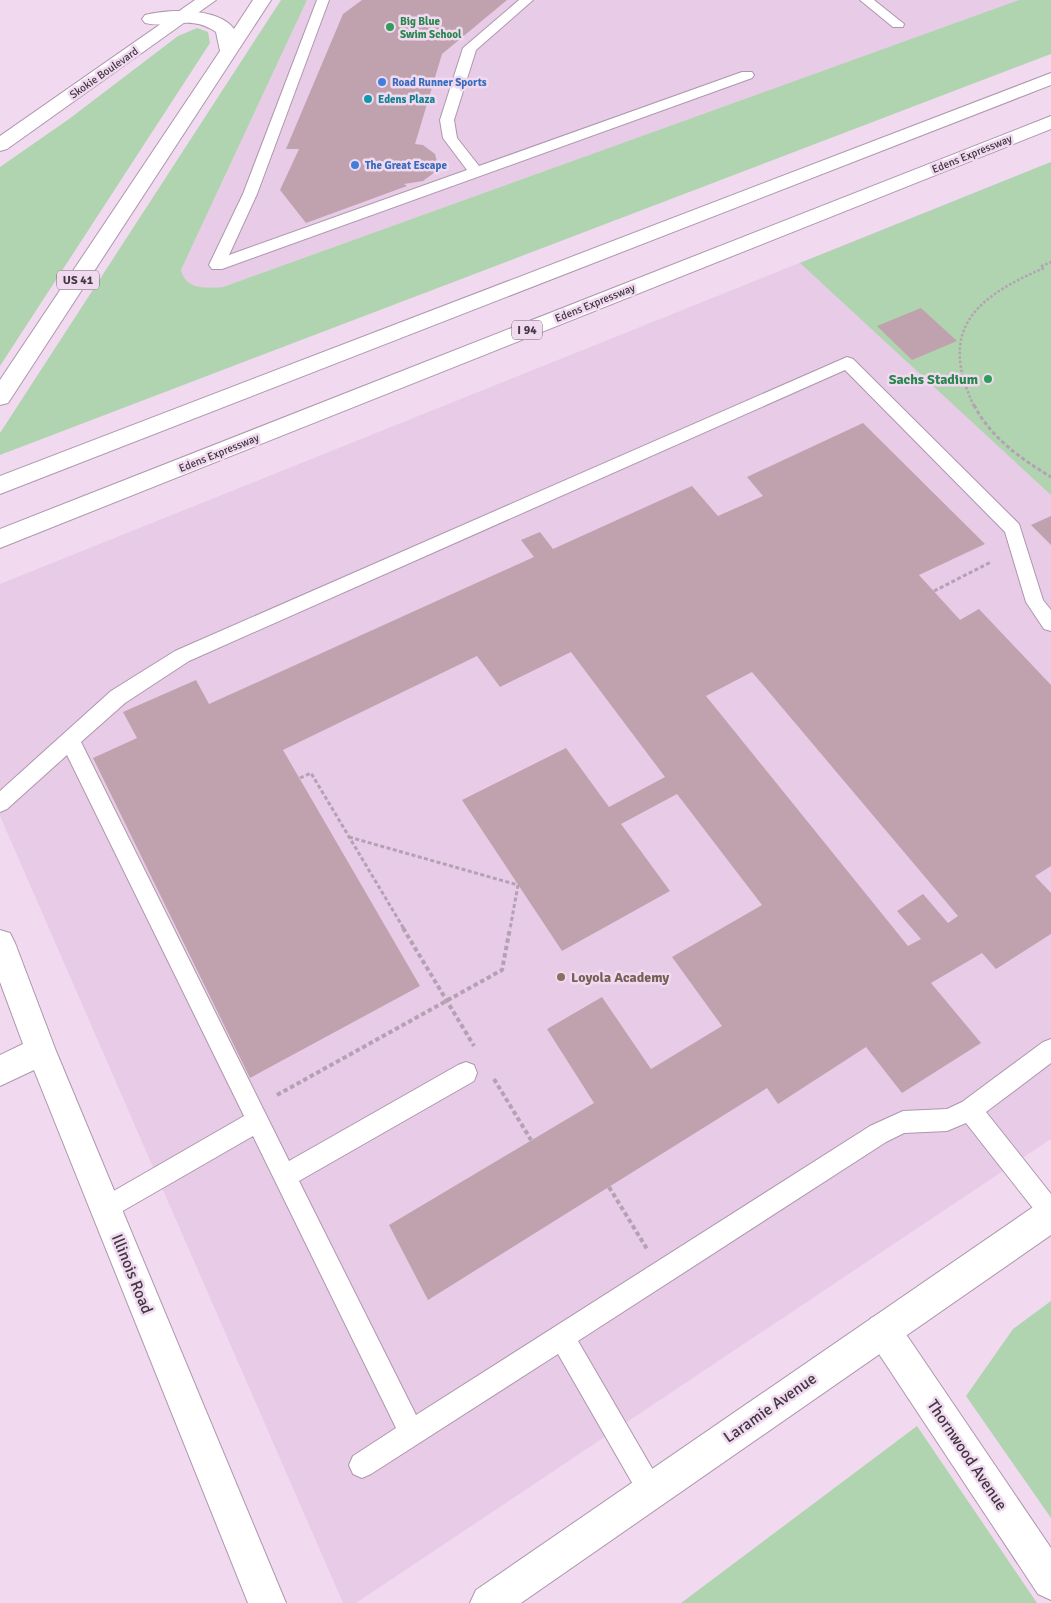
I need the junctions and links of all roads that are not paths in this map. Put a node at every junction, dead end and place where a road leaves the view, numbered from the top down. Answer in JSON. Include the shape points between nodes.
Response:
{"nodes":[{"id":1,"x":207,"y":0,"type":"edge"},
{"id":2,"x":262,"y":0,"type":"edge"},
{"id":3,"x":323,"y":0,"type":"edge"},
{"id":4,"x":526,"y":0,"type":"edge"},
{"id":5,"x":866,"y":0,"type":"edge"},
{"id":6,"x":182,"y":8,"type":"edge"},
{"id":7,"x":898,"y":24,"type":"dead end"},
{"id":8,"x":229,"y":53,"type":"junction"},
{"id":9,"x":747,"y":75,"type":"dead end"},
{"id":10,"x":63,"y":79,"type":"dead end"},
{"id":11,"x":1051,"y":79,"type":"edge"},
{"id":12,"x":1051,"y":122,"type":"edge"},
{"id":13,"x":0,"y":145,"type":"edge"},
{"id":14,"x":476,"y":172,"type":"junction"},
{"id":15,"x":0,"y":397,"type":"edge"},
{"id":16,"x":0,"y":485,"type":"edge"},
{"id":17,"x":0,"y":539,"type":"edge"},
{"id":18,"x":1051,"y":624,"type":"edge"},
{"id":19,"x":71,"y":742,"type":"junction"},
{"id":20,"x":0,"y":803,"type":"edge"},
{"id":21,"x":0,"y":944,"type":"edge"},
{"id":22,"x":1051,"y":1050,"type":"edge"},
{"id":23,"x":41,"y":1051,"type":"junction"},
{"id":24,"x":0,"y":1071,"type":"edge"},
{"id":25,"x":466,"y":1074,"type":"dead end"},
{"id":26,"x":970,"y":1110,"type":"junction"},
{"id":27,"x":255,"y":1114,"type":"junction"},
{"id":28,"x":285,"y":1176,"type":"junction"},
{"id":29,"x":106,"y":1208,"type":"junction"},
{"id":30,"x":1051,"y":1214,"type":"edge"},
{"id":31,"x":883,"y":1330,"type":"junction"},
{"id":32,"x":562,"y":1337,"type":"junction"},
{"id":33,"x":412,"y":1434,"type":"junction"},
{"id":34,"x":362,"y":1465,"type":"dead end"},
{"id":35,"x":650,"y":1491,"type":"junction"},
{"id":36,"x":1051,"y":1581,"type":"edge"},
{"id":37,"x":266,"y":1603,"type":"edge"},
{"id":38,"x":489,"y":1603,"type":"edge"}],
"edges":[{"from":1,"to":6,"type":"main road","name":"Skokie Boulevard"},
{"from":2,"to":8,"type":"main road","number":"US 41"},
{"from":3,"to":14,"type":"lane","via":[[250,194],[217,265]]},
{"from":4,"to":14,"type":"lane","via":[[470,48],[447,120],[450,138]]},
{"from":5,"to":7,"type":"lane"},
{"from":6,"to":8,"type":"main road","via":[[225,30]]},
{"from":6,"to":10,"type":"main road","name":"Skokie Boulevard","via":[[151,19]]},
{"from":6,"to":13,"type":"main road","name":"Skokie Boulevard"},
{"from":8,"to":15,"type":"main road","number":"US 41"},
{"from":9,"to":14,"type":"lane"},
{"from":11,"to":16,"type":"main road"},
{"from":12,"to":17,"type":"main road","name":"Edens Expressway","number":"I 94"},
{"from":18,"to":19,"type":"lane","via":[[1035,602],[1013,529],[847,363],[182,656],[118,696]]},
{"from":19,"to":20,"type":"lane"},
{"from":19,"to":27,"type":"lane"},
{"from":21,"to":23,"type":"main road","name":"Illinois Road"},
{"from":22,"to":26,"type":"lane"},
{"from":23,"to":24,"type":"main road"},
{"from":23,"to":29,"type":"main road","name":"Illinois Road"},
{"from":25,"to":28,"type":"lane"},
{"from":26,"to":30,"type":"lane"},
{"from":26,"to":32,"type":"lane","via":[[947,1120],[903,1122],[878,1134]]},
{"from":27,"to":28,"type":"lane"},
{"from":27,"to":29,"type":"lane"},
{"from":28,"to":33,"type":"lane"},
{"from":29,"to":37,"type":"main road","name":"Illinois Road"},
{"from":30,"to":31,"type":"main road","name":"Laramie Avenue"},
{"from":31,"to":35,"type":"main road","name":"Laramie Avenue"},
{"from":31,"to":36,"type":"main road","name":"Thornwood Avenue"},
{"from":32,"to":33,"type":"lane"},
{"from":32,"to":35,"type":"lane"},
{"from":33,"to":34,"type":"lane"},
{"from":35,"to":38,"type":"main road","name":"Laramie Avenue"}]}
